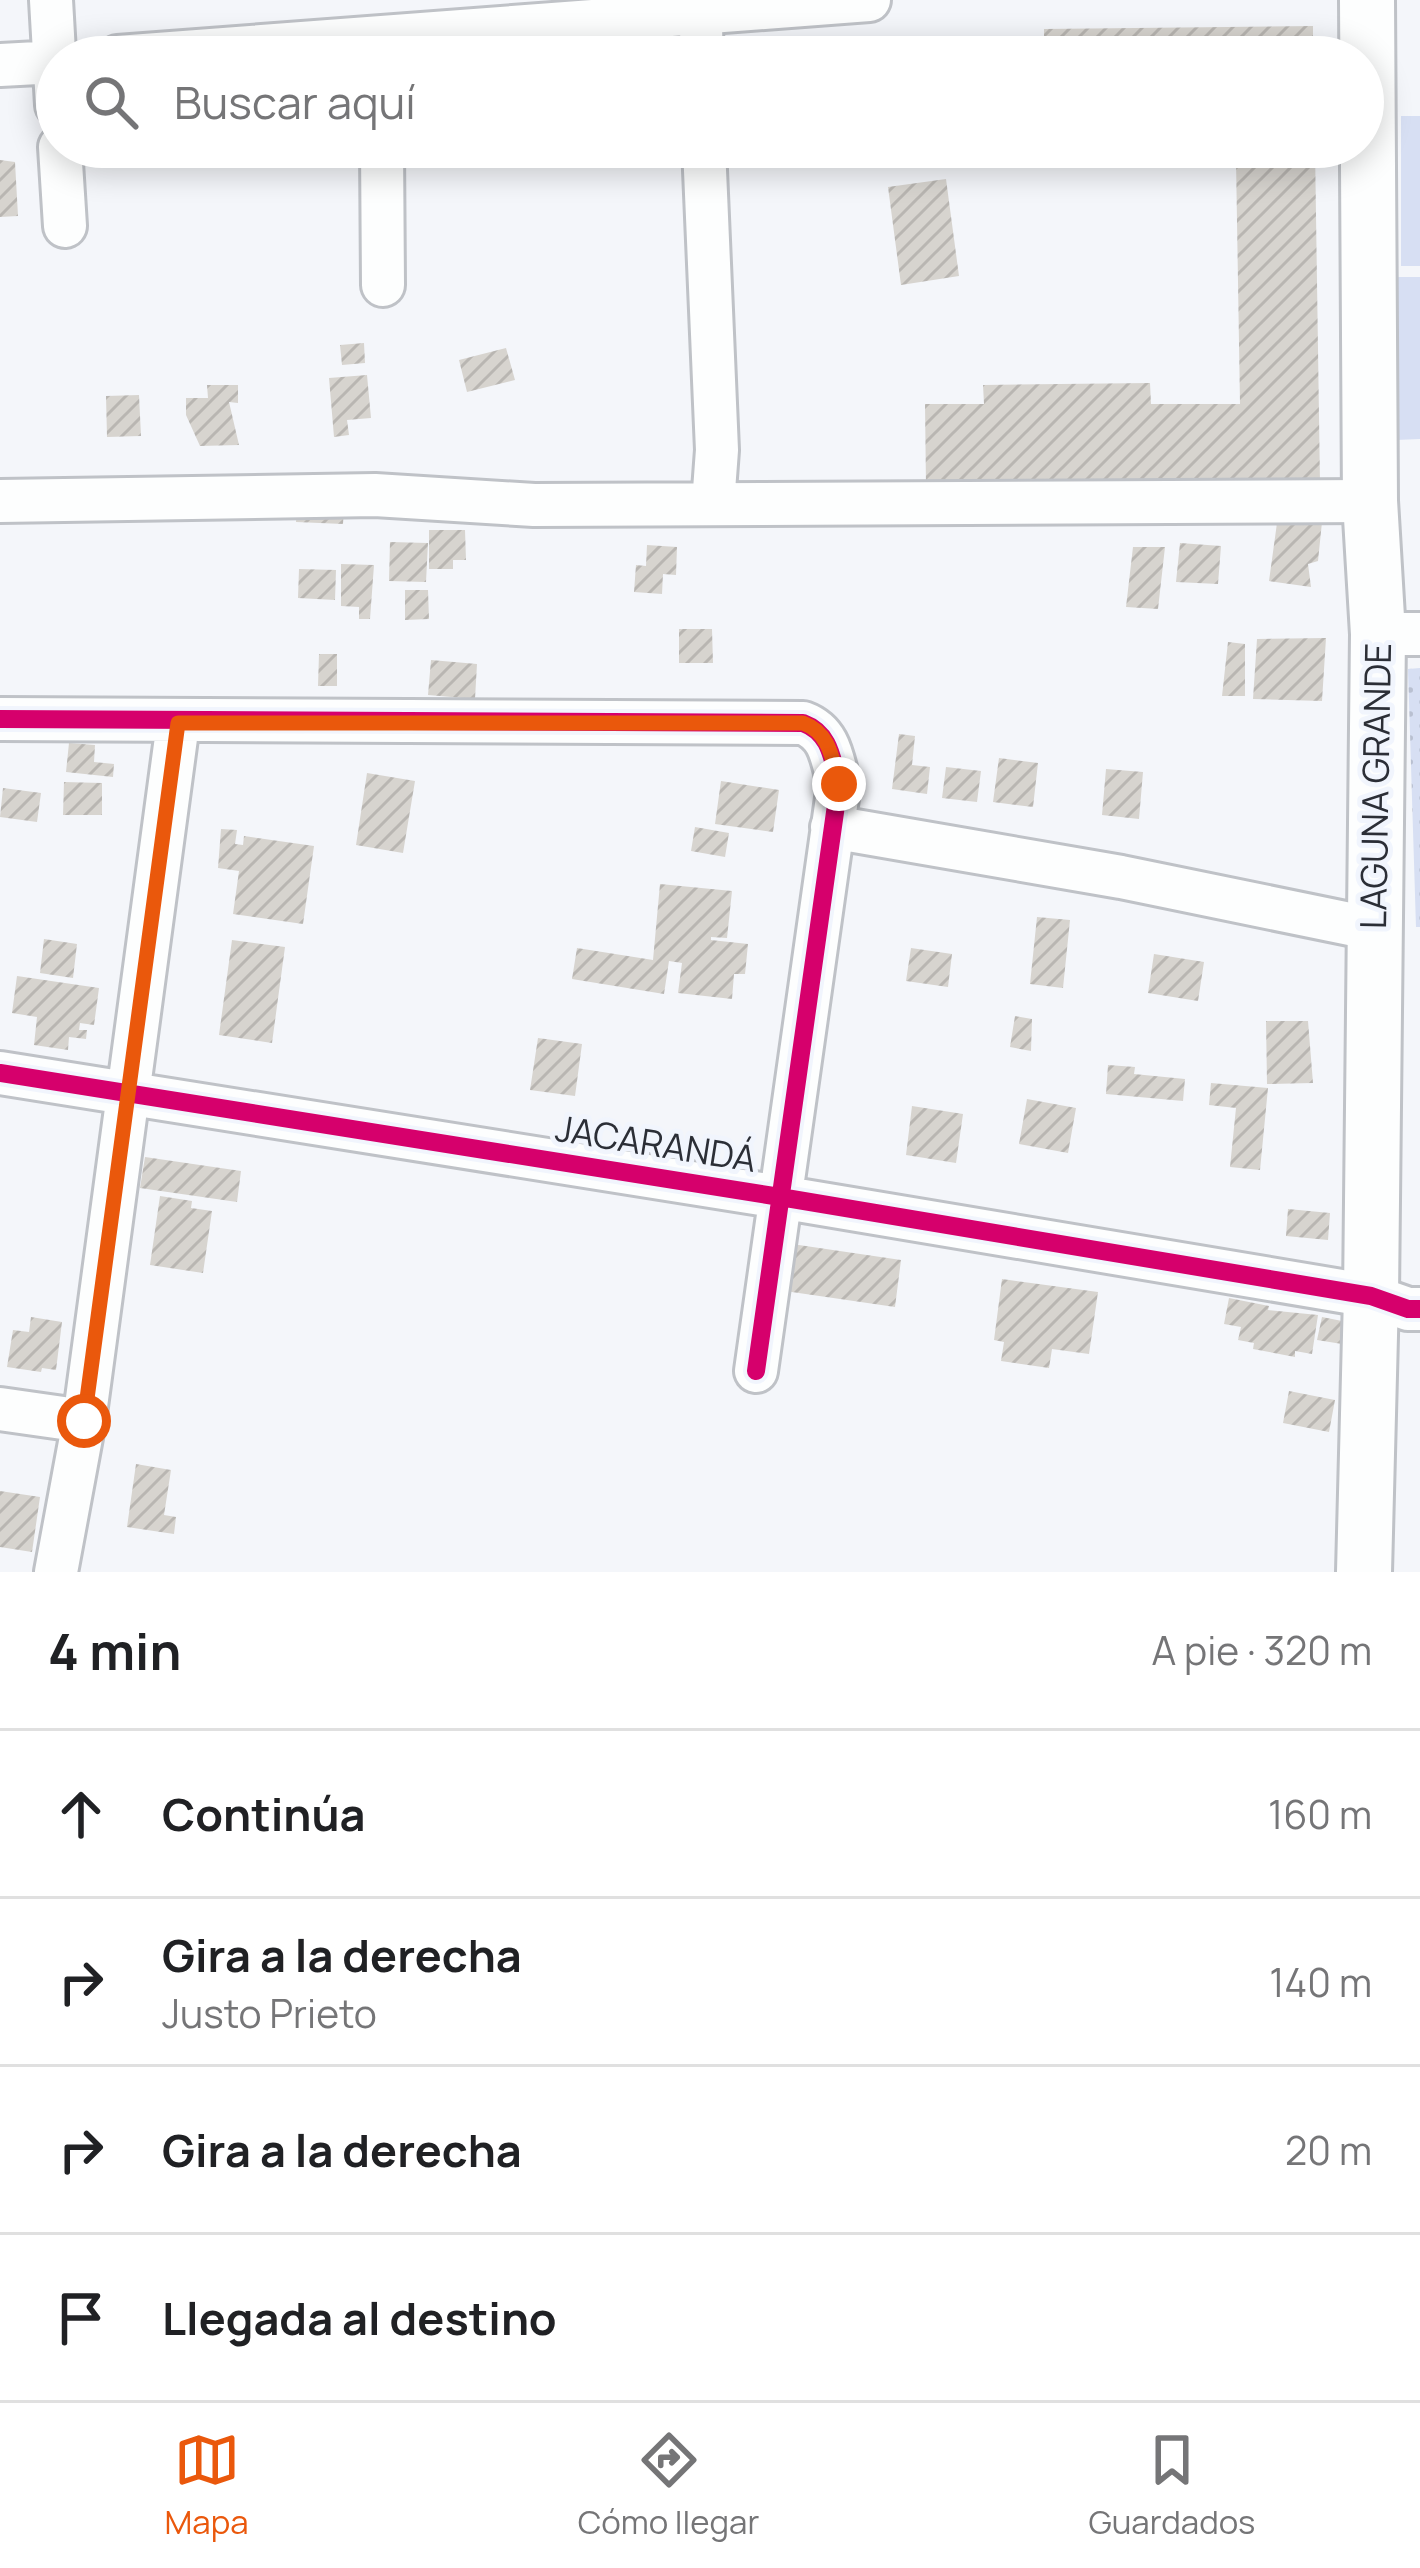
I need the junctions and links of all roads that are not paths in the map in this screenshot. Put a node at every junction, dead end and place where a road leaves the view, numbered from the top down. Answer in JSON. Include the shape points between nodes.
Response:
{"nodes":[{"id":1,"x":51,"y":0,"type":"edge"},
{"id":2,"x":869,"y":0,"type":"edge"},
{"id":3,"x":1367,"y":0,"type":"edge"},
{"id":4,"x":700,"y":5,"type":"edge"},
{"id":5,"x":380,"y":31,"type":"edge"},
{"id":6,"x":54,"y":36,"type":"edge"},
{"id":7,"x":330,"y":36,"type":"edge"},
{"id":8,"x":701,"y":36,"type":"edge"},
{"id":9,"x":1367,"y":36,"type":"edge"},
{"id":10,"x":36,"y":63,"type":"edge"},
{"id":11,"x":0,"y":65,"type":"edge"},
{"id":12,"x":61,"y":168,"type":"edge"},
{"id":13,"x":382,"y":168,"type":"edge"},
{"id":14,"x":705,"y":168,"type":"edge"},
{"id":15,"x":1368,"y":168,"type":"edge"},
{"id":16,"x":64,"y":226,"type":"dead end"},
{"id":17,"x":383,"y":285,"type":"dead end"},
{"id":18,"x":0,"y":501,"type":"edge"},
{"id":19,"x":1370,"y":501,"type":"junction"},
{"id":20,"x":713,"y":504,"type":"junction"},
{"id":21,"x":1399,"y":634,"type":"edge"},
{"id":22,"x":0,"y":719,"type":"edge"},
{"id":23,"x":178,"y":723,"type":"junction"},
{"id":24,"x":832,"y":826,"type":"junction"},
{"id":25,"x":1374,"y":929,"type":"junction"},
{"id":26,"x":0,"y":1073,"type":"edge"},
{"id":27,"x":127,"y":1092,"type":"junction"},
{"id":28,"x":780,"y":1197,"type":"junction"},
{"id":29,"x":1396,"y":1302,"type":"edge"},
{"id":30,"x":756,"y":1371,"type":"dead end"},
{"id":31,"x":0,"y":1409,"type":"edge"},
{"id":32,"x":84,"y":1421,"type":"junction"},
{"id":33,"x":56,"y":1572,"type":"edge"},
{"id":34,"x":1364,"y":1572,"type":"edge"}],
"edges":[{"from":1,"to":6,"type":"street"},
{"from":2,"to":4,"type":"street"},
{"from":3,"to":9,"type":"main road","name":"LAGUNA GRANDE"},
{"from":4,"to":5,"type":"street"},
{"from":4,"to":8,"type":"street"},
{"from":5,"to":7,"type":"street"},
{"from":10,"to":11,"type":"street"},
{"from":12,"to":16,"type":"street"},
{"from":13,"to":17,"type":"street"},
{"from":14,"to":20,"type":"street","via":[[718,450]]},
{"from":15,"to":19,"type":"main road","name":"LAGUNA GRANDE"},
{"from":18,"to":20,"type":"street","via":[[375,495]]},
{"from":19,"to":20,"type":"street"},
{"from":19,"to":21,"type":"main road","name":"LAGUNA GRANDE"},
{"from":21,"to":25,"type":"main road","name":"LAGUNA GRANDE"},
{"from":22,"to":23,"type":"street"},
{"from":23,"to":24,"type":"street","via":[[803,723],[828,744],[839,784]]},
{"from":23,"to":27,"type":"street"},
{"from":24,"to":25,"type":"street"},
{"from":24,"to":28,"type":"street"},
{"from":25,"to":29,"type":"main road","name":"LAGUNA GRANDE"},
{"from":26,"to":27,"type":"street","name":"JACARANDÁ"},
{"from":27,"to":28,"type":"street","name":"JACARANDÁ"},
{"from":27,"to":32,"type":"street"},
{"from":28,"to":29,"type":"street","name":"JACARANDÁ"},
{"from":28,"to":30,"type":"street"},
{"from":29,"to":34,"type":"main road","name":"LAGUNA GRANDE"},
{"from":31,"to":32,"type":"street"},
{"from":32,"to":33,"type":"street"}]}
